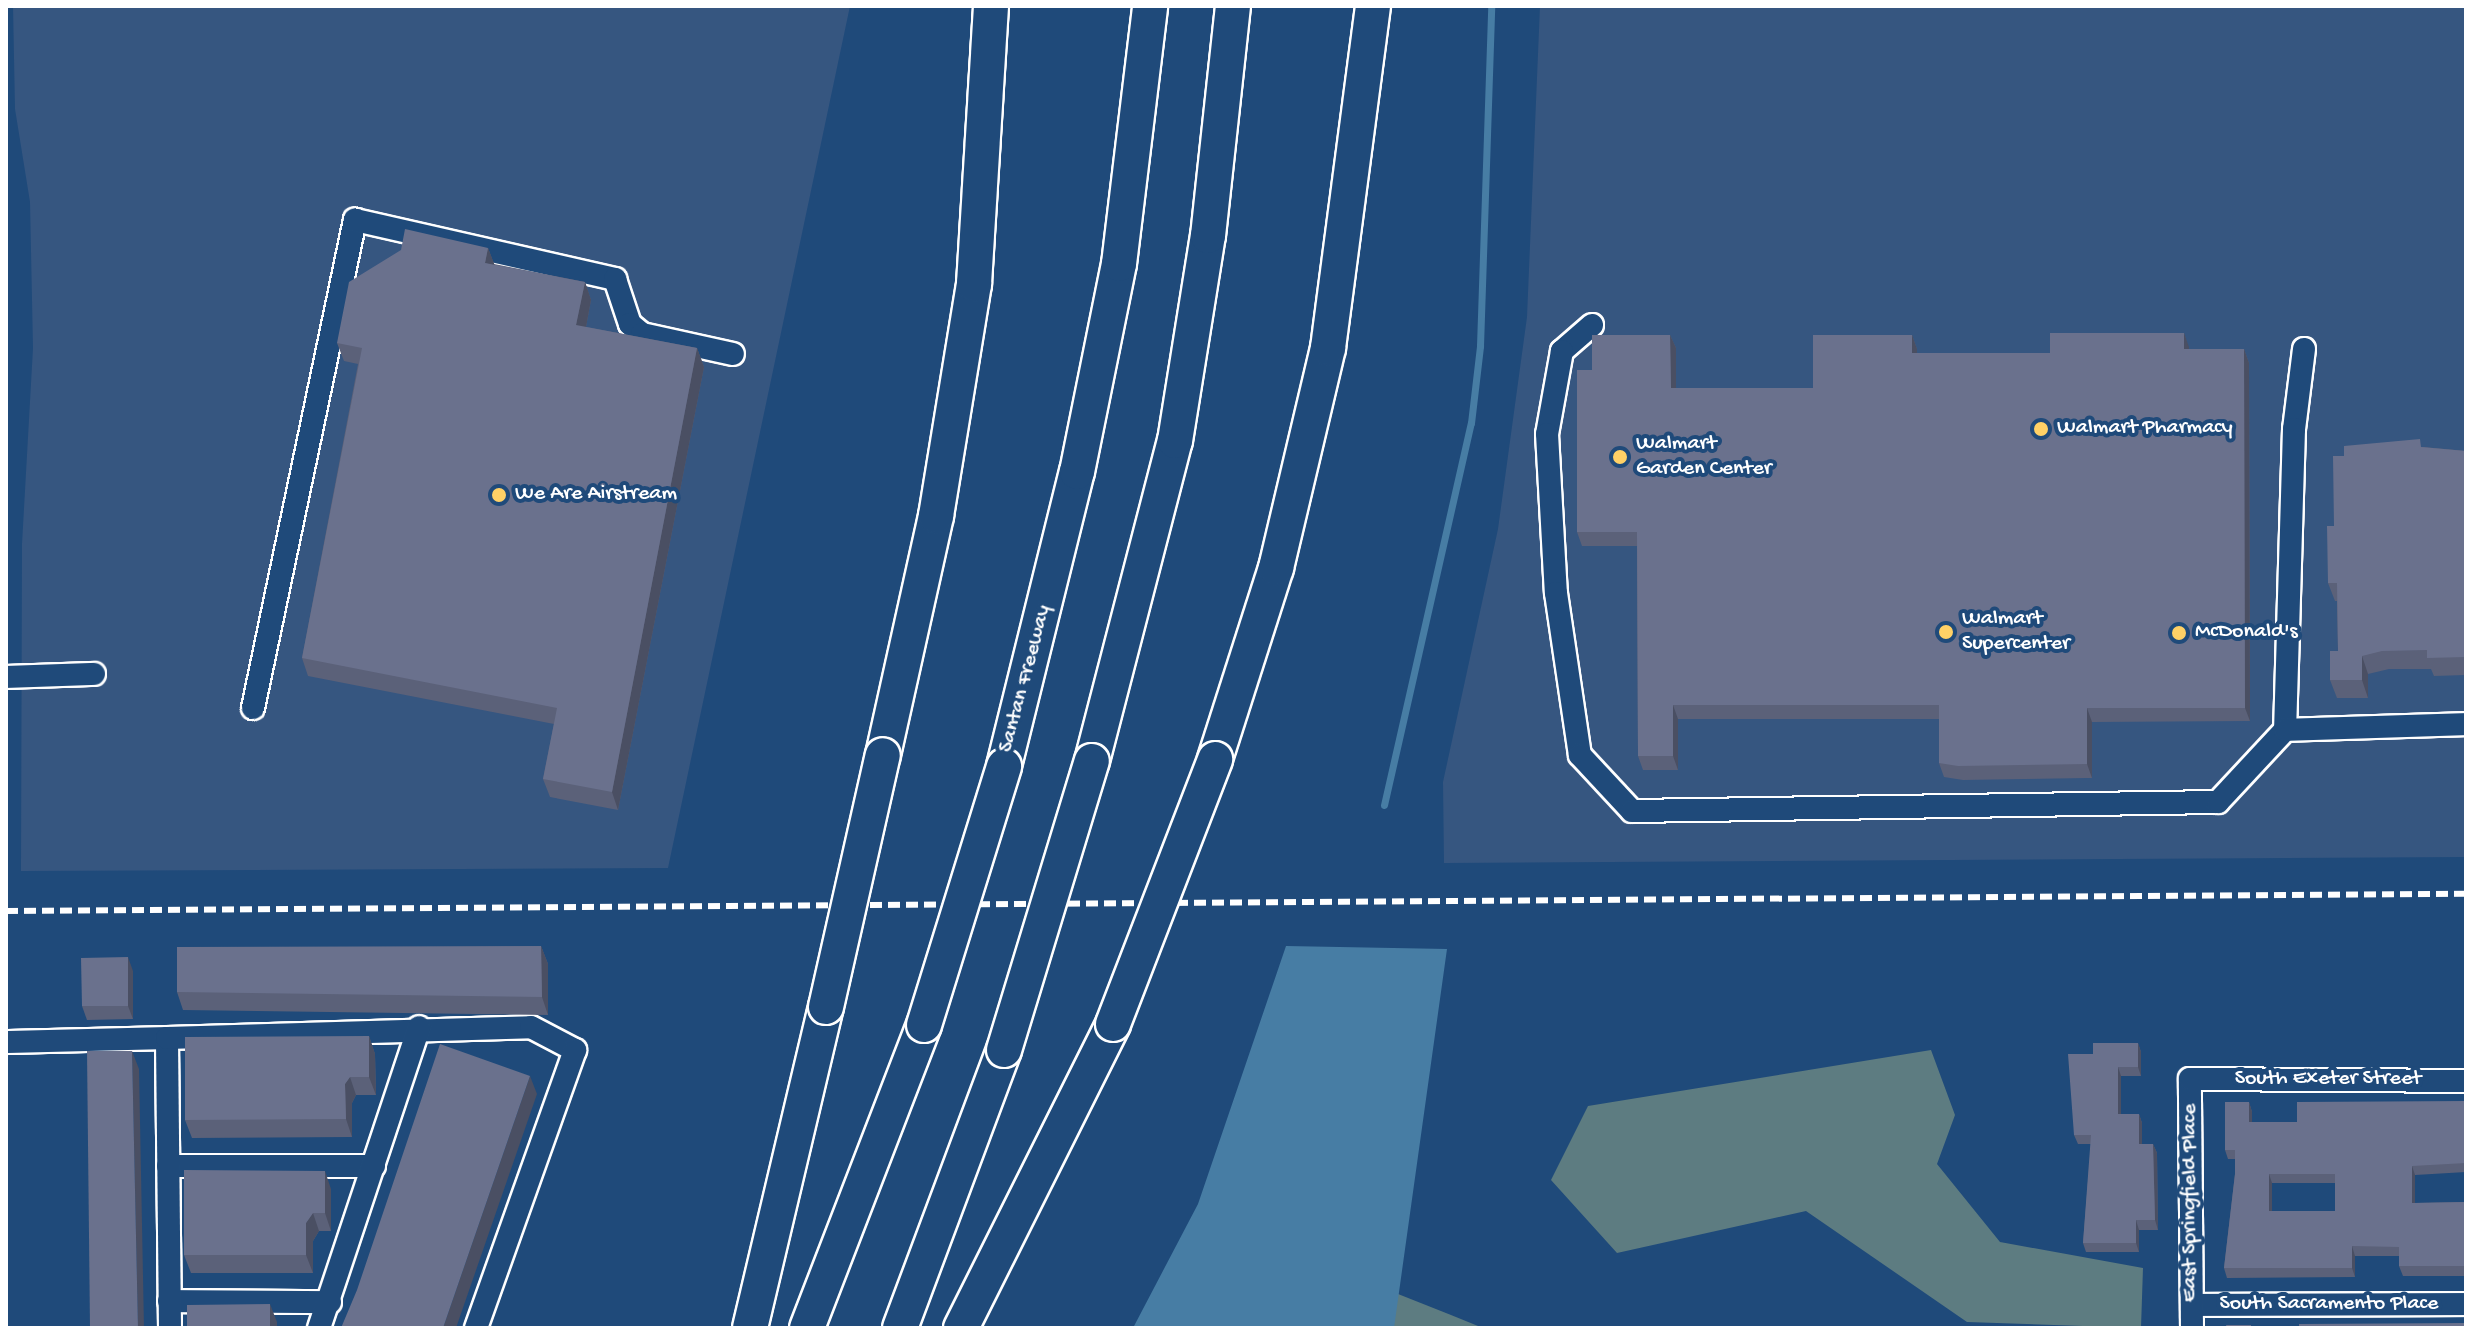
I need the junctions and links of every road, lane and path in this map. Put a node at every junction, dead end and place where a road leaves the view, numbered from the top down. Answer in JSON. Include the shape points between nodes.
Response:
{"nodes":[{"id":1,"x":991,"y":6,"type":"edge"},
{"id":2,"x":1150,"y":6,"type":"edge"},
{"id":3,"x":1233,"y":6,"type":"edge"},
{"id":4,"x":1373,"y":6,"type":"edge"},
{"id":5,"x":1592,"y":325,"type":"dead end"},
{"id":6,"x":2304,"y":349,"type":"dead end"},
{"id":7,"x":733,"y":354,"type":"dead end"},
{"id":8,"x":94,"y":674,"type":"dead end"},
{"id":9,"x":6,"y":677,"type":"edge"},
{"id":10,"x":253,"y":708,"type":"dead end"},
{"id":11,"x":2466,"y":724,"type":"edge"},
{"id":12,"x":2285,"y":730,"type":"junction"},
{"id":13,"x":419,"y":1027,"type":"junction"},
{"id":14,"x":167,"y":1038,"type":"junction"},
{"id":15,"x":6,"y":1042,"type":"edge"},
{"id":16,"x":2190,"y":1079,"type":"joint"},
{"id":17,"x":2466,"y":1081,"type":"edge"},
{"id":18,"x":168,"y":1166,"type":"junction"},
{"id":19,"x":374,"y":1166,"type":"junction"},
{"id":20,"x":169,"y":1301,"type":"junction"},
{"id":21,"x":330,"y":1302,"type":"junction"},
{"id":22,"x":2466,"y":1304,"type":"edge"},
{"id":23,"x":2192,"y":1305,"type":"junction"},
{"id":24,"x":170,"y":1328,"type":"edge"},
{"id":25,"x":319,"y":1328,"type":"edge"},
{"id":26,"x":476,"y":1328,"type":"edge"},
{"id":27,"x":750,"y":1328,"type":"edge"},
{"id":28,"x":807,"y":1328,"type":"edge"},
{"id":29,"x":900,"y":1328,"type":"edge"},
{"id":30,"x":961,"y":1328,"type":"edge"},
{"id":31,"x":2192,"y":1328,"type":"edge"}],
"edges":[{"from":1,"to":27,"type":"highway","bridge":true,"via":[[974,284],[936,516]]},
{"from":2,"to":28,"type":"highway","name":"Santan Freeway","bridge":true,"via":[[1119,264],[1077,472],[1004,766],[924,1025]]},
{"from":3,"to":29,"type":"highway","bridge":true,"via":[[1208,236],[1175,441],[1092,761],[1004,1050]]},
{"from":4,"to":30,"type":"highway","bridge":true,"via":[[1357,169],[1328,348],[1276,568],[1215,759],[1113,1024]]},
{"from":5,"to":12,"type":"street","via":[[1562,351],[1547,434],[1556,593],[1580,755],[1632,811],[2218,802]]},
{"from":6,"to":12,"type":"street","via":[[2294,429]]},
{"from":7,"to":10,"type":"street","via":[[642,334],[630,324],[615,279],[355,220]]},
{"from":8,"to":9,"type":"street"},
{"from":11,"to":12,"type":"street"},
{"from":13,"to":14,"type":"street"},
{"from":13,"to":19,"type":"street"},
{"from":13,"to":26,"type":"street","via":[[531,1027],[575,1050]]},
{"from":14,"to":15,"type":"street"},
{"from":14,"to":18,"type":"street"},
{"from":16,"to":17,"type":"street","name":"South Exeter Street"},
{"from":16,"to":23,"type":"street","name":"East Springfield Place"},
{"from":18,"to":19,"type":"street"},
{"from":18,"to":20,"type":"street"},
{"from":19,"to":21,"type":"street"},
{"from":20,"to":21,"type":"street"},
{"from":20,"to":24,"type":"street"},
{"from":21,"to":25,"type":"street"},
{"from":22,"to":23,"type":"street","name":"South Sacramento Place"},
{"from":23,"to":31,"type":"street","name":"East Springfield Place"}]}
